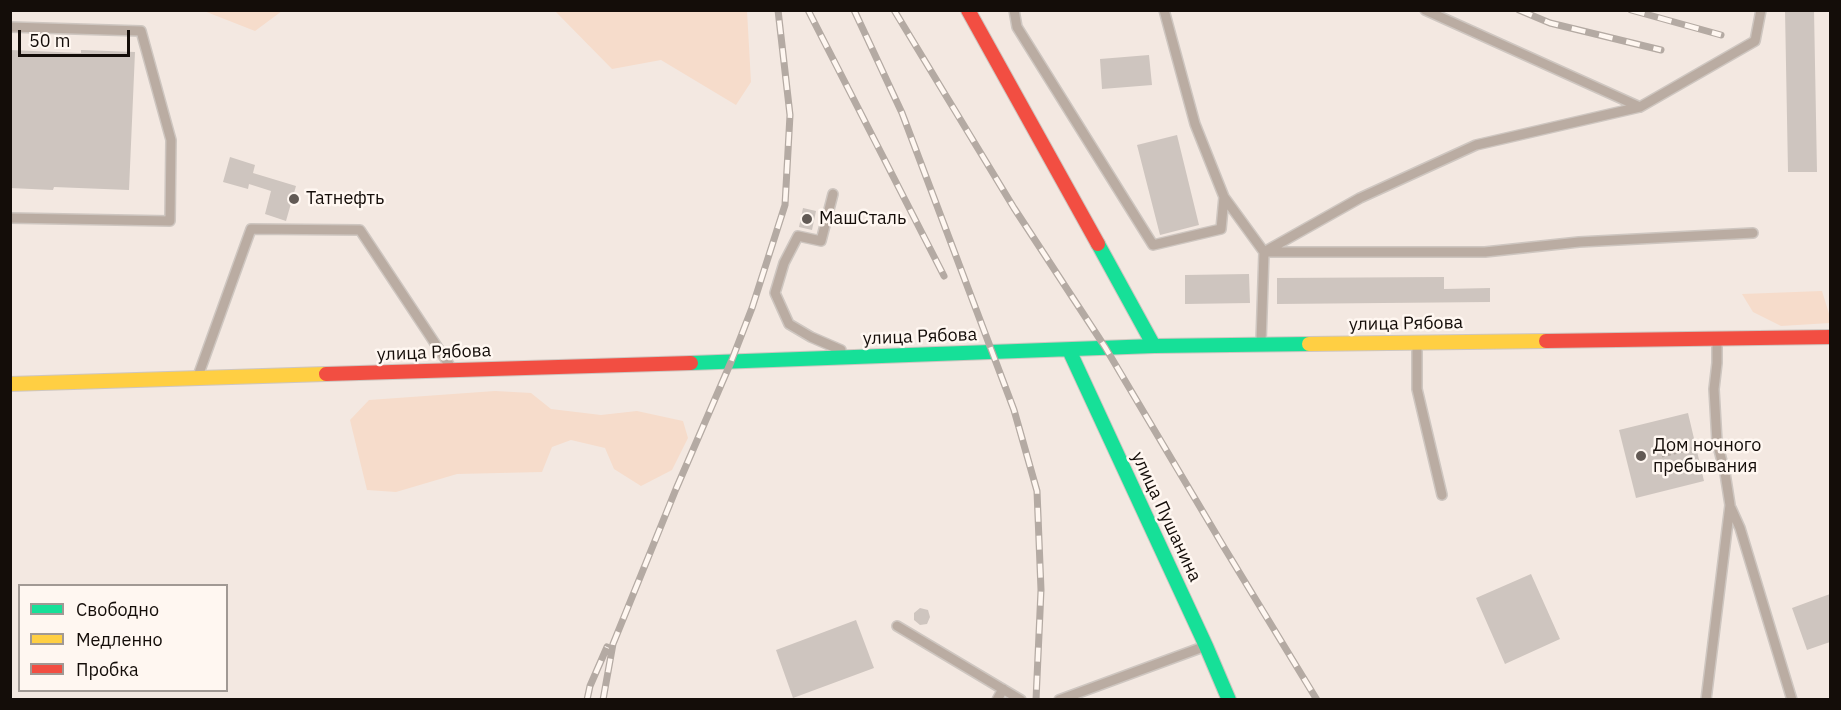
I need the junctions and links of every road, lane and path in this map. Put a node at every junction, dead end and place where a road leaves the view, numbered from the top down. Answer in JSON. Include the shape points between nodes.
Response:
{"nodes":[{"id":1,"x":968,"y":10,"type":"edge"},
{"id":2,"x":1014,"y":10,"type":"edge"},
{"id":3,"x":1164,"y":10,"type":"edge"},
{"id":4,"x":1425,"y":10,"type":"edge"},
{"id":5,"x":1761,"y":10,"type":"edge"},
{"id":6,"x":10,"y":27,"type":"edge"},
{"id":7,"x":1640,"y":107,"type":"junction"},
{"id":8,"x":834,"y":194,"type":"dead end"},
{"id":9,"x":1224,"y":197,"type":"junction"},
{"id":10,"x":10,"y":218,"type":"edge"},
{"id":11,"x":1752,"y":233,"type":"dead end"},
{"id":12,"x":1264,"y":252,"type":"junction"},
{"id":13,"x":1830,"y":336,"type":"edge"},
{"id":14,"x":1717,"y":338,"type":"junction"},
{"id":15,"x":1417,"y":342,"type":"junction"},
{"id":16,"x":1261,"y":344,"type":"junction"},
{"id":17,"x":1154,"y":346,"type":"junction"},
{"id":18,"x":1070,"y":350,"type":"junction"},
{"id":19,"x":857,"y":357,"type":"junction"},
{"id":20,"x":453,"y":371,"type":"junction"},
{"id":21,"x":198,"y":377,"type":"junction"},
{"id":22,"x":10,"y":384,"type":"edge"},
{"id":23,"x":1717,"y":442,"type":"junction"},
{"id":24,"x":1662,"y":456,"type":"dead end"},
{"id":25,"x":1442,"y":495,"type":"dead end"},
{"id":26,"x":1730,"y":506,"type":"junction"},
{"id":27,"x":897,"y":626,"type":"dead end"},
{"id":28,"x":1206,"y":646,"type":"junction"},
{"id":29,"x":1003,"y":689,"type":"junction"},
{"id":30,"x":997,"y":699,"type":"edge"},
{"id":31,"x":1021,"y":699,"type":"edge"},
{"id":32,"x":1059,"y":699,"type":"edge"},
{"id":33,"x":1229,"y":699,"type":"edge"},
{"id":34,"x":1706,"y":699,"type":"edge"},
{"id":35,"x":1792,"y":699,"type":"edge"}],
"edges":[{"from":1,"to":17,"type":"street"},
{"from":2,"to":9,"type":"lane","via":[[1017,27],[1153,246],[1221,229]]},
{"from":3,"to":9,"type":"lane","via":[[1195,124]]},
{"from":4,"to":7,"type":"lane"},
{"from":5,"to":7,"type":"lane","via":[[1755,41]]},
{"from":6,"to":10,"type":"lane","via":[[141,31],[171,140],[170,221]]},
{"from":7,"to":12,"type":"lane","via":[[1476,145],[1360,198]]},
{"from":8,"to":19,"type":"lane","via":[[821,241],[798,236],[775,293],[789,324]]},
{"from":9,"to":12,"type":"lane"},
{"from":11,"to":12,"type":"lane","via":[[1579,242],[1485,252]]},
{"from":12,"to":16,"type":"lane"},
{"from":13,"to":14,"type":"street","name":"улица Рябова"},
{"from":14,"to":15,"type":"street","name":"улица Рябова"},
{"from":14,"to":23,"type":"lane"},
{"from":15,"to":16,"type":"street","name":"улица Рябова"},
{"from":15,"to":25,"type":"lane","via":[[1417,389]]},
{"from":16,"to":17,"type":"street","name":"улица Рябова"},
{"from":17,"to":18,"type":"street","name":"улица Рябова"},
{"from":18,"to":19,"type":"street","name":"улица Рябова"},
{"from":18,"to":28,"type":"street","name":"улица Пушанина"},
{"from":19,"to":20,"type":"street","name":"улица Рябова"},
{"from":20,"to":21,"type":"street","name":"улица Рябова"},
{"from":20,"to":21,"type":"lane","via":[[360,230],[251,229]]},
{"from":21,"to":22,"type":"street","name":"улица Рябова"},
{"from":23,"to":24,"type":"path"},
{"from":23,"to":26,"type":"lane"},
{"from":26,"to":34,"type":"lane"},
{"from":26,"to":35,"type":"lane"},
{"from":27,"to":29,"type":"lane"},
{"from":28,"to":32,"type":"lane"},
{"from":28,"to":33,"type":"street","name":"улица Пушанина"},
{"from":29,"to":30,"type":"lane"},
{"from":29,"to":31,"type":"lane"}]}
